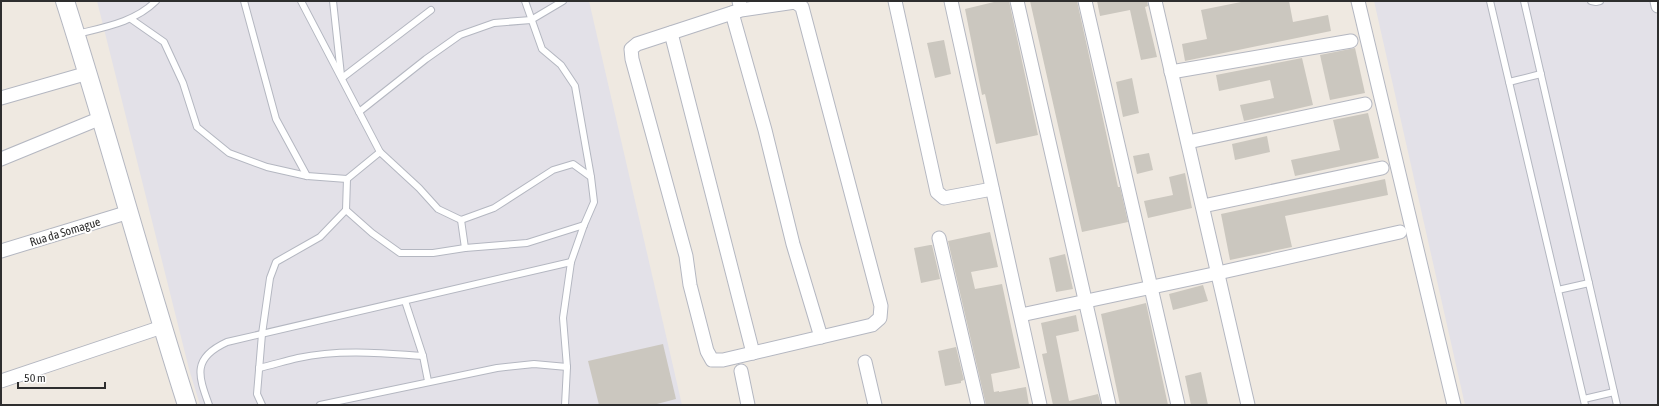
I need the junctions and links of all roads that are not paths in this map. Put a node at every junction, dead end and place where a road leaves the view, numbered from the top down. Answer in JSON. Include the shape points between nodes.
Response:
{"nodes":[{"id":1,"x":64,"y":1,"type":"edge"},
{"id":2,"x":156,"y":1,"type":"edge"},
{"id":3,"x":244,"y":1,"type":"edge"},
{"id":4,"x":301,"y":1,"type":"edge"},
{"id":5,"x":333,"y":1,"type":"edge"},
{"id":6,"x":525,"y":1,"type":"edge"},
{"id":7,"x":563,"y":1,"type":"edge"},
{"id":8,"x":895,"y":1,"type":"edge"},
{"id":9,"x":951,"y":1,"type":"edge"},
{"id":10,"x":1017,"y":1,"type":"edge"},
{"id":11,"x":1086,"y":1,"type":"edge"},
{"id":12,"x":1155,"y":1,"type":"edge"},
{"id":13,"x":1358,"y":1,"type":"edge"},
{"id":14,"x":1490,"y":1,"type":"edge"},
{"id":15,"x":1524,"y":1,"type":"edge"},
{"id":16,"x":1591,"y":1,"type":"edge"},
{"id":17,"x":1600,"y":1,"type":"edge"},
{"id":18,"x":1657,"y":1,"type":"edge"},
{"id":19,"x":1658,"y":6,"type":"edge"},
{"id":20,"x":738,"y":8,"type":"edge"},
{"id":21,"x":431,"y":10,"type":"dead end"},
{"id":22,"x":131,"y":19,"type":"junction"},
{"id":23,"x":531,"y":20,"type":"junction"},
{"id":24,"x":671,"y":33,"type":"junction"},
{"id":25,"x":76,"y":35,"type":"junction"},
{"id":26,"x":1351,"y":41,"type":"dead end"},
{"id":27,"x":88,"y":72,"type":"junction"},
{"id":28,"x":1171,"y":72,"type":"junction"},
{"id":29,"x":1541,"y":74,"type":"junction"},
{"id":30,"x":342,"y":78,"type":"junction"},
{"id":31,"x":1509,"y":82,"type":"junction"},
{"id":32,"x":1,"y":98,"type":"edge"},
{"id":33,"x":1365,"y":104,"type":"dead end"},
{"id":34,"x":359,"y":112,"type":"junction"},
{"id":35,"x":101,"y":118,"type":"junction"},
{"id":36,"x":1188,"y":142,"type":"junction"},
{"id":37,"x":380,"y":152,"type":"junction"},
{"id":38,"x":1,"y":159,"type":"edge"},
{"id":39,"x":1382,"y":168,"type":"dead end"},
{"id":40,"x":306,"y":176,"type":"junction"},
{"id":41,"x":590,"y":177,"type":"junction"},
{"id":42,"x":347,"y":179,"type":"junction"},
{"id":43,"x":992,"y":189,"type":"junction"},
{"id":44,"x":1202,"y":206,"type":"junction"},
{"id":45,"x":346,"y":210,"type":"junction"},
{"id":46,"x":129,"y":212,"type":"junction"},
{"id":47,"x":461,"y":220,"type":"junction"},
{"id":48,"x":584,"y":225,"type":"junction"},
{"id":49,"x":1400,"y":232,"type":"dead end"},
{"id":50,"x":939,"y":238,"type":"dead end"},
{"id":51,"x":465,"y":248,"type":"junction"},
{"id":52,"x":1,"y":251,"type":"edge"},
{"id":53,"x":572,"y":262,"type":"junction"},
{"id":54,"x":1218,"y":274,"type":"junction"},
{"id":55,"x":1589,"y":284,"type":"junction"},
{"id":56,"x":1151,"y":288,"type":"junction"},
{"id":57,"x":1558,"y":290,"type":"junction"},
{"id":58,"x":405,"y":301,"type":"junction"},
{"id":59,"x":1084,"y":302,"type":"junction"},
{"id":60,"x":1021,"y":315,"type":"junction"},
{"id":61,"x":162,"y":327,"type":"junction"},
{"id":62,"x":262,"y":334,"type":"junction"},
{"id":63,"x":821,"y":337,"type":"junction"},
{"id":64,"x":753,"y":353,"type":"junction"},
{"id":65,"x":423,"y":356,"type":"junction"},
{"id":66,"x":865,"y":362,"type":"dead end"},
{"id":67,"x":567,"y":367,"type":"junction"},
{"id":68,"x":259,"y":368,"type":"junction"},
{"id":69,"x":741,"y":371,"type":"dead end"},
{"id":70,"x":1,"y":380,"type":"edge"},
{"id":71,"x":428,"y":381,"type":"junction"},
{"id":72,"x":1614,"y":392,"type":"junction"},
{"id":73,"x":1584,"y":402,"type":"edge"},
{"id":74,"x":187,"y":405,"type":"edge"},
{"id":75,"x":209,"y":405,"type":"edge"},
{"id":76,"x":262,"y":405,"type":"edge"},
{"id":77,"x":320,"y":405,"type":"edge"},
{"id":78,"x":565,"y":405,"type":"edge"},
{"id":79,"x":748,"y":405,"type":"edge"},
{"id":80,"x":875,"y":405,"type":"edge"},
{"id":81,"x":978,"y":405,"type":"edge"},
{"id":82,"x":1040,"y":405,"type":"edge"},
{"id":83,"x":1108,"y":405,"type":"edge"},
{"id":84,"x":1178,"y":405,"type":"edge"},
{"id":85,"x":1248,"y":405,"type":"edge"},
{"id":86,"x":1454,"y":405,"type":"edge"},
{"id":87,"x":1618,"y":405,"type":"edge"}],
"edges":[{"from":1,"to":25,"type":"street"},
{"from":2,"to":22,"type":"lane"},
{"from":3,"to":40,"type":"lane","via":[[276,119]]},
{"from":4,"to":30,"type":"lane"},
{"from":5,"to":30,"type":"lane"},
{"from":6,"to":23,"type":"lane"},
{"from":7,"to":23,"type":"lane"},
{"from":8,"to":43,"type":"street","via":[[937,192],[944,198]]},
{"from":9,"to":43,"type":"street"},
{"from":10,"to":59,"type":"street"},
{"from":11,"to":56,"type":"street"},
{"from":12,"to":28,"type":"street"},
{"from":13,"to":86,"type":"street"},
{"from":14,"to":31,"type":"lane"},
{"from":15,"to":29,"type":"lane"},
{"from":16,"to":17,"type":"lane"},
{"from":18,"to":19,"type":"street"},
{"from":20,"to":24,"type":"street"},
{"from":20,"to":63,"type":"street","via":[[793,244]]},
{"from":20,"to":63,"type":"street","via":[[795,2],[802,7],[881,306],[880,318],[872,325]]},
{"from":21,"to":30,"type":"lane"},
{"from":22,"to":25,"type":"lane"},
{"from":22,"to":40,"type":"lane","via":[[164,42],[183,83],[197,126],[229,153]]},
{"from":23,"to":34,"type":"lane","via":[[494,23],[460,35]]},
{"from":23,"to":41,"type":"lane","via":[[542,49],[561,65],[574,86]]},
{"from":24,"to":64,"type":"street"},
{"from":24,"to":64,"type":"street","via":[[637,44],[631,49],[632,59],[686,256],[690,285],[705,344],[712,360],[724,360]]},
{"from":25,"to":27,"type":"street"},
{"from":26,"to":28,"type":"street"},
{"from":27,"to":32,"type":"street"},
{"from":27,"to":35,"type":"street"},
{"from":28,"to":36,"type":"street"},
{"from":29,"to":31,"type":"lane"},
{"from":29,"to":55,"type":"lane"},
{"from":30,"to":34,"type":"lane"},
{"from":31,"to":57,"type":"lane"},
{"from":33,"to":36,"type":"street"},
{"from":34,"to":37,"type":"lane"},
{"from":35,"to":38,"type":"street"},
{"from":35,"to":46,"type":"street"},
{"from":36,"to":44,"type":"street"},
{"from":37,"to":42,"type":"lane"},
{"from":37,"to":47,"type":"lane","via":[[438,209]]},
{"from":39,"to":44,"type":"street"},
{"from":40,"to":42,"type":"lane"},
{"from":41,"to":47,"type":"lane","via":[[573,164],[553,170],[494,208]]},
{"from":41,"to":48,"type":"lane","via":[[594,202]]},
{"from":42,"to":45,"type":"lane"},
{"from":43,"to":60,"type":"street"},
{"from":44,"to":54,"type":"street"},
{"from":45,"to":51,"type":"lane","via":[[400,253],[433,253]]},
{"from":45,"to":62,"type":"lane","via":[[320,237],[276,262],[270,278]]},
{"from":46,"to":52,"type":"street","name":"Rua da Somague"},
{"from":46,"to":61,"type":"street"},
{"from":47,"to":51,"type":"lane"},
{"from":48,"to":51,"type":"lane","via":[[527,243]]},
{"from":48,"to":53,"type":"lane"},
{"from":49,"to":54,"type":"street"},
{"from":50,"to":81,"type":"street"},
{"from":53,"to":58,"type":"lane"},
{"from":53,"to":67,"type":"lane","via":[[563,318]]},
{"from":54,"to":56,"type":"street"},
{"from":54,"to":85,"type":"street"},
{"from":55,"to":57,"type":"lane"},
{"from":55,"to":72,"type":"lane"},
{"from":56,"to":59,"type":"street"},
{"from":56,"to":84,"type":"street"},
{"from":57,"to":73,"type":"lane"},
{"from":58,"to":62,"type":"lane"},
{"from":58,"to":65,"type":"lane"},
{"from":59,"to":60,"type":"street"},
{"from":59,"to":83,"type":"street"},
{"from":60,"to":82,"type":"street"},
{"from":61,"to":70,"type":"street"},
{"from":61,"to":74,"type":"street"},
{"from":62,"to":68,"type":"lane"},
{"from":62,"to":75,"type":"lane","via":[[227,342],[214,348],[204,359],[199,373]]},
{"from":63,"to":64,"type":"street"},
{"from":65,"to":68,"type":"lane","via":[[340,353],[299,358]]},
{"from":65,"to":71,"type":"lane"},
{"from":66,"to":80,"type":"street"},
{"from":67,"to":71,"type":"lane","via":[[534,364]]},
{"from":67,"to":78,"type":"lane"},
{"from":68,"to":76,"type":"lane","via":[[257,394]]},
{"from":69,"to":79,"type":"street"},
{"from":71,"to":77,"type":"lane"},
{"from":72,"to":73,"type":"lane"},
{"from":72,"to":87,"type":"lane"}]}
